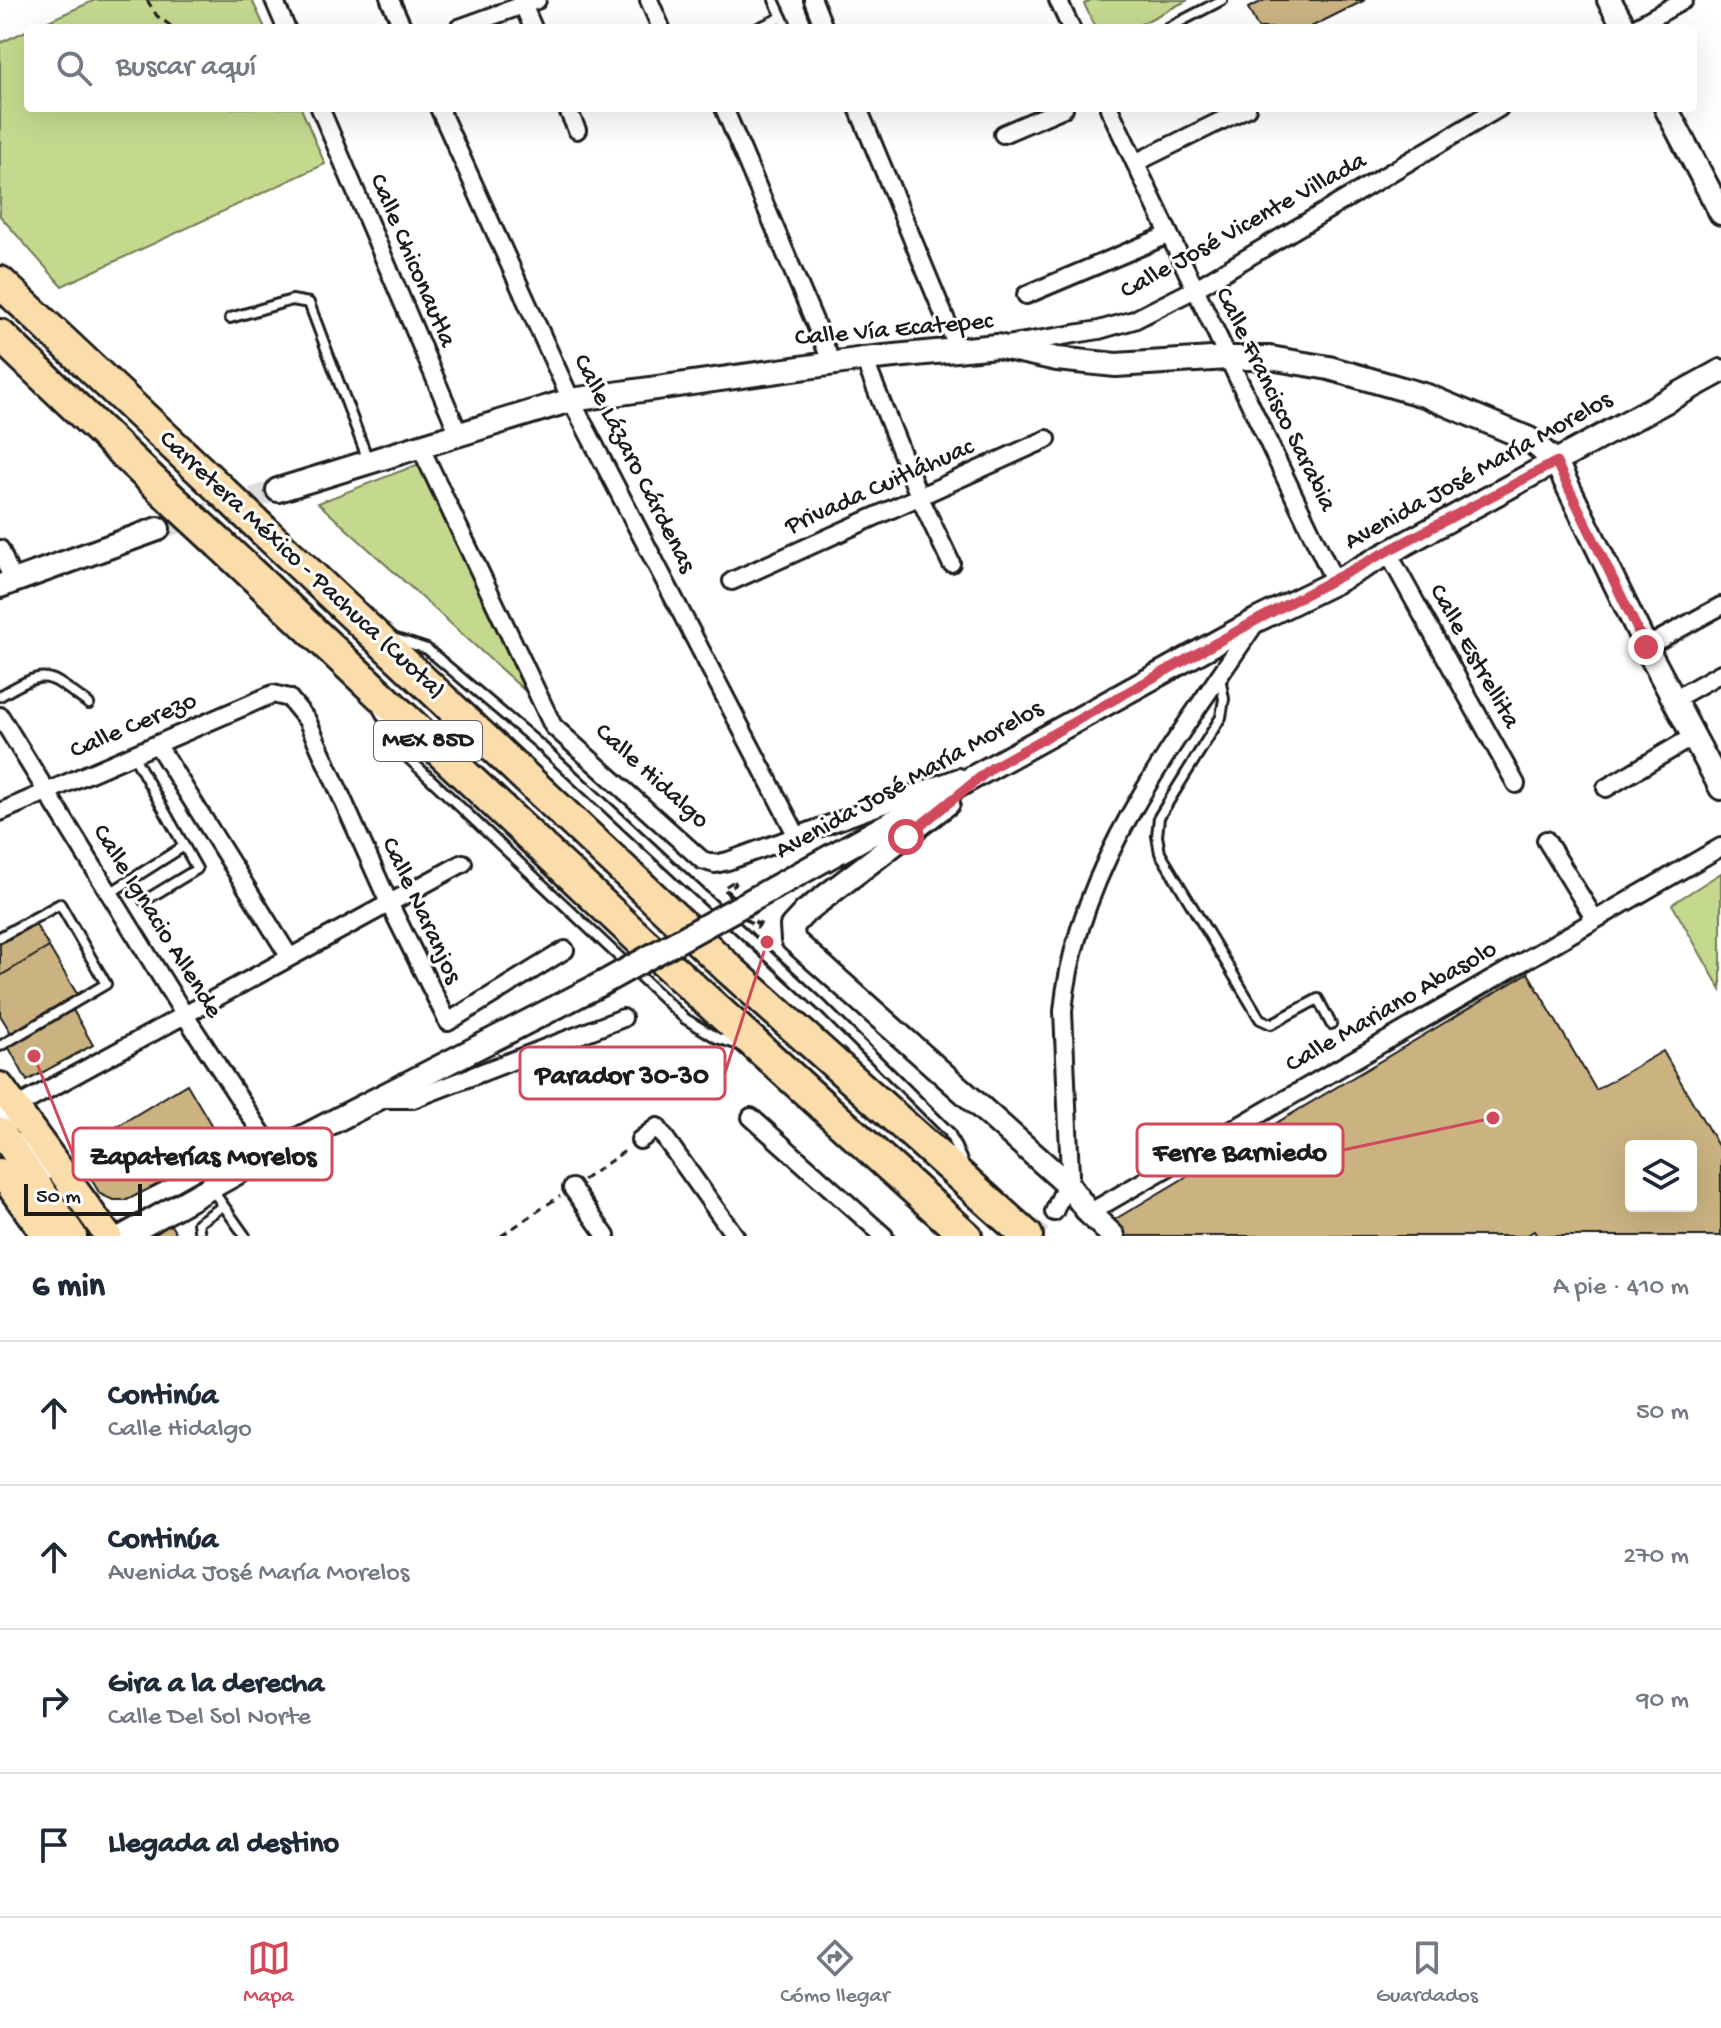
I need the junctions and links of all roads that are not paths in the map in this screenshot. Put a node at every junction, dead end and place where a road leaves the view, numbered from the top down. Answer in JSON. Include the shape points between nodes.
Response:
{"nodes":[{"id":1,"x":274,"y":0,"type":"edge"},
{"id":2,"x":390,"y":0,"type":"edge"},
{"id":3,"x":649,"y":0,"type":"edge"},
{"id":4,"x":774,"y":0,"type":"edge"},
{"id":5,"x":813,"y":0,"type":"edge"},
{"id":6,"x":1058,"y":0,"type":"edge"},
{"id":7,"x":1222,"y":0,"type":"edge"},
{"id":8,"x":1609,"y":0,"type":"edge"},
{"id":9,"x":1684,"y":0,"type":"edge"},
{"id":10,"x":527,"y":2,"type":"edge"},
{"id":11,"x":782,"y":17,"type":"junction"},
{"id":12,"x":284,"y":24,"type":"edge"},
{"id":13,"x":401,"y":24,"type":"edge"},
{"id":14,"x":469,"y":24,"type":"edge"},
{"id":15,"x":532,"y":24,"type":"edge"},
{"id":16,"x":659,"y":24,"type":"edge"},
{"id":17,"x":767,"y":24,"type":"edge"},
{"id":18,"x":785,"y":24,"type":"edge"},
{"id":19,"x":822,"y":24,"type":"edge"},
{"id":20,"x":1069,"y":24,"type":"edge"},
{"id":21,"x":1176,"y":24,"type":"edge"},
{"id":22,"x":1623,"y":24,"type":"edge"},
{"id":23,"x":1641,"y":24,"type":"edge"},
{"id":24,"x":322,"y":112,"type":"edge"},
{"id":25,"x":441,"y":112,"type":"edge"},
{"id":26,"x":569,"y":112,"type":"edge"},
{"id":27,"x":726,"y":112,"type":"edge"},
{"id":28,"x":860,"y":112,"type":"edge"},
{"id":29,"x":1055,"y":112,"type":"edge"},
{"id":30,"x":1111,"y":112,"type":"edge"},
{"id":31,"x":1239,"y":112,"type":"edge"},
{"id":32,"x":1492,"y":112,"type":"edge"},
{"id":33,"x":1668,"y":112,"type":"edge"},
{"id":34,"x":577,"y":130,"type":"dead end"},
{"id":35,"x":1003,"y":134,"type":"dead end"},
{"id":36,"x":1135,"y":163,"type":"junction"},
{"id":37,"x":1721,"y":213,"type":"edge"},
{"id":38,"x":1168,"y":235,"type":"junction"},
{"id":39,"x":0,"y":282,"type":"edge"},
{"id":40,"x":1193,"y":290,"type":"junction"},
{"id":41,"x":1026,"y":295,"type":"dead end"},
{"id":42,"x":230,"y":318,"type":"dead end"},
{"id":43,"x":0,"y":335,"type":"edge"},
{"id":44,"x":997,"y":346,"type":"junction"},
{"id":45,"x":958,"y":349,"type":"junction"},
{"id":46,"x":1228,"y":358,"type":"junction"},
{"id":47,"x":864,"y":359,"type":"junction"},
{"id":48,"x":832,"y":363,"type":"junction"},
{"id":49,"x":1721,"y":371,"type":"edge"},
{"id":50,"x":571,"y":400,"type":"junction"},
{"id":51,"x":458,"y":432,"type":"junction"},
{"id":52,"x":1047,"y":439,"type":"dead end"},
{"id":53,"x":419,"y":444,"type":"junction"},
{"id":54,"x":368,"y":461,"type":"junction"},
{"id":55,"x":1556,"y":462,"type":"junction"},
{"id":56,"x":278,"y":490,"type":"tunnel mouth"},
{"id":57,"x":919,"y":496,"type":"junction"},
{"id":58,"x":158,"y":529,"type":"tunnel mouth"},
{"id":59,"x":0,"y":549,"type":"edge"},
{"id":60,"x":1388,"y":553,"type":"junction"},
{"id":61,"x":951,"y":563,"type":"dead end"},
{"id":62,"x":732,"y":581,"type":"dead end"},
{"id":63,"x":1335,"y":582,"type":"junction"},
{"id":64,"x":7,"y":583,"type":"edge"},
{"id":65,"x":1721,"y":606,"type":"edge"},
{"id":66,"x":1257,"y":620,"type":"junction"},
{"id":67,"x":1646,"y":647,"type":"junction"},
{"id":68,"x":1721,"y":673,"type":"edge"},
{"id":69,"x":1220,"y":676,"type":"junction"},
{"id":70,"x":0,"y":696,"type":"edge"},
{"id":71,"x":289,"y":698,"type":"joint"},
{"id":72,"x":1675,"y":699,"type":"junction"},
{"id":73,"x":89,"y":704,"type":"dead end"},
{"id":74,"x":0,"y":716,"type":"edge"},
{"id":75,"x":1694,"y":736,"type":"junction"},
{"id":76,"x":157,"y":744,"type":"junction"},
{"id":77,"x":132,"y":754,"type":"junction"},
{"id":78,"x":1001,"y":763,"type":"junction"},
{"id":79,"x":1516,"y":784,"type":"dead end"},
{"id":80,"x":1606,"y":788,"type":"dead end"},
{"id":81,"x":1721,"y":788,"type":"edge"},
{"id":82,"x":47,"y":791,"type":"junction"},
{"id":83,"x":0,"y":812,"type":"edge"},
{"id":84,"x":797,"y":836,"type":"junction"},
{"id":85,"x":1546,"y":840,"type":"dead end"},
{"id":86,"x":184,"y":846,"type":"junction"},
{"id":87,"x":1721,"y":847,"type":"edge"},
{"id":88,"x":463,"y":863,"type":"dead end"},
{"id":89,"x":110,"y":893,"type":"junction"},
{"id":90,"x":144,"y":901,"type":"dead end"},
{"id":91,"x":389,"y":903,"type":"junction"},
{"id":92,"x":1594,"y":918,"type":"junction"},
{"id":93,"x":0,"y":937,"type":"edge"},
{"id":94,"x":565,"y":950,"type":"dead end"},
{"id":95,"x":289,"y":956,"type":"junction"},
{"id":96,"x":184,"y":1014,"type":"junction"},
{"id":97,"x":623,"y":1018,"type":"dead end"},
{"id":98,"x":1331,"y":1024,"type":"dead end"},
{"id":99,"x":0,"y":1046,"type":"edge"},
{"id":100,"x":0,"y":1086,"type":"edge"},
{"id":101,"x":378,"y":1099,"type":"junction"},
{"id":102,"x":8,"y":1109,"type":"edge"},
{"id":103,"x":751,"y":1117,"type":"dead end"},
{"id":104,"x":0,"y":1131,"type":"edge"},
{"id":105,"x":640,"y":1140,"type":"dead end"},
{"id":106,"x":274,"y":1152,"type":"junction"},
{"id":107,"x":4,"y":1168,"type":"edge"},
{"id":108,"x":1068,"y":1185,"type":"junction"},
{"id":109,"x":572,"y":1188,"type":"dead end"},
{"id":110,"x":59,"y":1189,"type":"dead end"},
{"id":111,"x":217,"y":1197,"type":"junction"},
{"id":112,"x":1054,"y":1212,"type":"tunnel mouth"},
{"id":113,"x":1089,"y":1213,"type":"junction"},
{"id":114,"x":46,"y":1235,"type":"edge"},
{"id":115,"x":73,"y":1236,"type":"edge"},
{"id":116,"x":108,"y":1236,"type":"edge"},
{"id":117,"x":124,"y":1236,"type":"edge"},
{"id":118,"x":200,"y":1236,"type":"edge"},
{"id":119,"x":245,"y":1236,"type":"edge"},
{"id":120,"x":606,"y":1236,"type":"edge"},
{"id":121,"x":735,"y":1236,"type":"edge"},
{"id":122,"x":884,"y":1236,"type":"edge"},
{"id":123,"x":966,"y":1236,"type":"edge"},
{"id":124,"x":1027,"y":1236,"type":"edge"},
{"id":125,"x":1113,"y":1236,"type":"edge"}],
"edges":[{"from":1,"to":12,"type":"street"},
{"from":2,"to":13,"type":"street"},
{"from":3,"to":16,"type":"street"},
{"from":4,"to":11,"type":"lane"},
{"from":5,"to":19,"type":"street"},
{"from":6,"to":20,"type":"street"},
{"from":7,"to":21,"type":"lane"},
{"from":8,"to":22,"type":"main road"},
{"from":9,"to":23,"type":"street"},
{"from":10,"to":14,"type":"street"},
{"from":10,"to":15,"type":"street"},
{"from":11,"to":17,"type":"lane"},
{"from":11,"to":18,"type":"lane"},
{"from":24,"to":51,"type":"street","name":"Calle Chiconautla"},
{"from":25,"to":50,"type":"street","name":"Calle Lázaro Cárdenas"},
{"from":26,"to":34,"type":"street"},
{"from":27,"to":48,"type":"street"},
{"from":28,"to":45,"type":"street"},
{"from":29,"to":35,"type":"street"},
{"from":30,"to":36,"type":"street","name":"Calle Francisco Sarabia"},
{"from":31,"to":36,"type":"street"},
{"from":32,"to":40,"type":"street","name":"Calle José Vicente Villada"},
{"from":33,"to":37,"type":"main road"},
{"from":36,"to":38,"type":"street","name":"Calle Francisco Sarabia"},
{"from":38,"to":40,"type":"street","name":"Calle Francisco Sarabia"},
{"from":38,"to":41,"type":"street"},
{"from":39,"to":124,"type":"highway","name":"Carretera México - Pachuca (Cuota)","number":"MEX 85D","bridge":true,"via":[[728,968]]},
{"from":40,"to":44,"type":"street","name":"Calle José Vicente Villada","via":[[1122,323]]},
{"from":40,"to":46,"type":"street","name":"Calle Francisco Sarabia"},
{"from":42,"to":54,"type":"lane","via":[[292,300],[309,303]]},
{"from":43,"to":123,"type":"highway","name":"Carretera México - Pachuca (Cuota)","number":"MEX 85D","bridge":true,"via":[[761,1051]]},
{"from":44,"to":45,"type":"main road","name":"Calle Vía Ecatepec"},
{"from":44,"to":46,"type":"main road","name":"Calle Vía Ecatepec","via":[[1116,365]]},
{"from":45,"to":47,"type":"main road","name":"Calle Vía Ecatepec"},
{"from":46,"to":55,"type":"main road","name":"Calle Vía Ecatepec","via":[[1270,358],[1329,368],[1427,396],[1529,439]]},
{"from":46,"to":63,"type":"street","name":"Calle Francisco Sarabia"},
{"from":47,"to":48,"type":"main road","name":"Calle Vía Ecatepec"},
{"from":47,"to":57,"type":"street"},
{"from":48,"to":50,"type":"main road","name":"Calle Vía Ecatepec"},
{"from":49,"to":55,"type":"main road","name":"Avenida José María Morelos"},
{"from":50,"to":51,"type":"main road","name":"Calle Vía Ecatepec"},
{"from":50,"to":84,"type":"street","name":"Calle Lázaro Cárdenas"},
{"from":51,"to":53,"type":"main road","name":"Calle Vía Ecatepec"},
{"from":52,"to":57,"type":"street","name":"Privada Cuitláhuac"},
{"from":53,"to":54,"type":"main road","name":"Calle Vía Ecatepec"},
{"from":53,"to":84,"type":"street","name":"Calle Hidalgo","via":[[553,726],[702,860],[728,861]]},
{"from":54,"to":56,"type":"main road","name":"Calle Vía Ecatepec"},
{"from":55,"to":60,"type":"main road","name":"Avenida José María Morelos"},
{"from":55,"to":67,"type":"main road"},
{"from":57,"to":61,"type":"street"},
{"from":57,"to":62,"type":"street","name":"Privada Cuitláhuac"},
{"from":58,"to":64,"type":"main road"},
{"from":59,"to":64,"type":"street"},
{"from":60,"to":63,"type":"main road","name":"Avenida José María Morelos"},
{"from":60,"to":79,"type":"street","name":"Calle Estrellita"},
{"from":63,"to":66,"type":"main road","name":"Avenida José María Morelos"},
{"from":65,"to":67,"type":"street"},
{"from":66,"to":69,"type":"street"},
{"from":66,"to":78,"type":"main road","name":"Avenida José María Morelos"},
{"from":67,"to":72,"type":"main road"},
{"from":68,"to":72,"type":"street"},
{"from":69,"to":98,"type":"lane","via":[[1221,717],[1159,817],[1160,853],[1260,1019],[1271,1024],[1318,999]]},
{"from":69,"to":108,"type":"street","via":[[1127,818],[1083,915],[1063,1011]]},
{"from":70,"to":73,"type":"lane","via":[[40,676],[55,679]]},
{"from":71,"to":76,"type":"street","name":"Calle Cerezo","via":[[273,694]]},
{"from":71,"to":91,"type":"street","name":"Calle Naranjos","via":[[307,720]]},
{"from":72,"to":75,"type":"main road"},
{"from":74,"to":82,"type":"street","name":"Calle Ignacio Allende"},
{"from":75,"to":80,"type":"street"},
{"from":75,"to":81,"type":"main road"},
{"from":76,"to":77,"type":"street","name":"Calle Cerezo"},
{"from":76,"to":95,"type":"street"},
{"from":77,"to":82,"type":"street","name":"Calle Cerezo"},
{"from":77,"to":86,"type":"lane"},
{"from":78,"to":84,"type":"street","name":"Calle Hidalgo"},
{"from":78,"to":101,"type":"main road","name":"Avenida José María Morelos","bridge":true,"via":[[736,902],[601,984]]},
{"from":78,"to":108,"type":"main road","via":[[805,912],[790,933],[797,946]]},
{"from":82,"to":83,"type":"street","name":"Calle Cerezo"},
{"from":82,"to":89,"type":"street","name":"Calle Ignacio Allende"},
{"from":85,"to":92,"type":"street"},
{"from":86,"to":89,"type":"lane"},
{"from":86,"to":90,"type":"lane","via":[[197,869]]},
{"from":87,"to":92,"type":"street","name":"Calle Mariano Abasolo"},
{"from":88,"to":91,"type":"street"},
{"from":89,"to":96,"type":"street","name":"Calle Ignacio Allende"},
{"from":91,"to":94,"type":"street","name":"Calle Naranjos","via":[[448,1022]]},
{"from":91,"to":95,"type":"street"},
{"from":92,"to":113,"type":"street","name":"Calle Mariano Abasolo"},
{"from":93,"to":99,"type":"lane","via":[[60,904],[106,984]]},
{"from":95,"to":96,"type":"street"},
{"from":96,"to":102,"type":"street"},
{"from":96,"to":106,"type":"street","name":"Calle Ignacio Allende"},
{"from":97,"to":101,"type":"street","via":[[413,1099]]},
{"from":100,"to":102,"type":"main road"},
{"from":101,"to":106,"type":"main road","name":"Avenida José María Morelos"},
{"from":102,"to":110,"type":"lane"},
{"from":102,"to":116,"type":"main road"},
{"from":103,"to":122,"type":"street"},
{"from":104,"to":115,"type":"main road"},
{"from":105,"to":121,"type":"street","via":[[657,1127]]},
{"from":106,"to":111,"type":"main road","name":"Avenida José María Morelos"},
{"from":107,"to":114,"type":"main road"},
{"from":108,"to":112,"type":"street"},
{"from":108,"to":113,"type":"main road"},
{"from":109,"to":120,"type":"street"},
{"from":111,"to":117,"type":"main road","name":"Avenida José María Morelos"},
{"from":111,"to":118,"type":"lane","via":[[198,1223]]},
{"from":111,"to":119,"type":"lane"},
{"from":113,"to":125,"type":"main road"}]}
